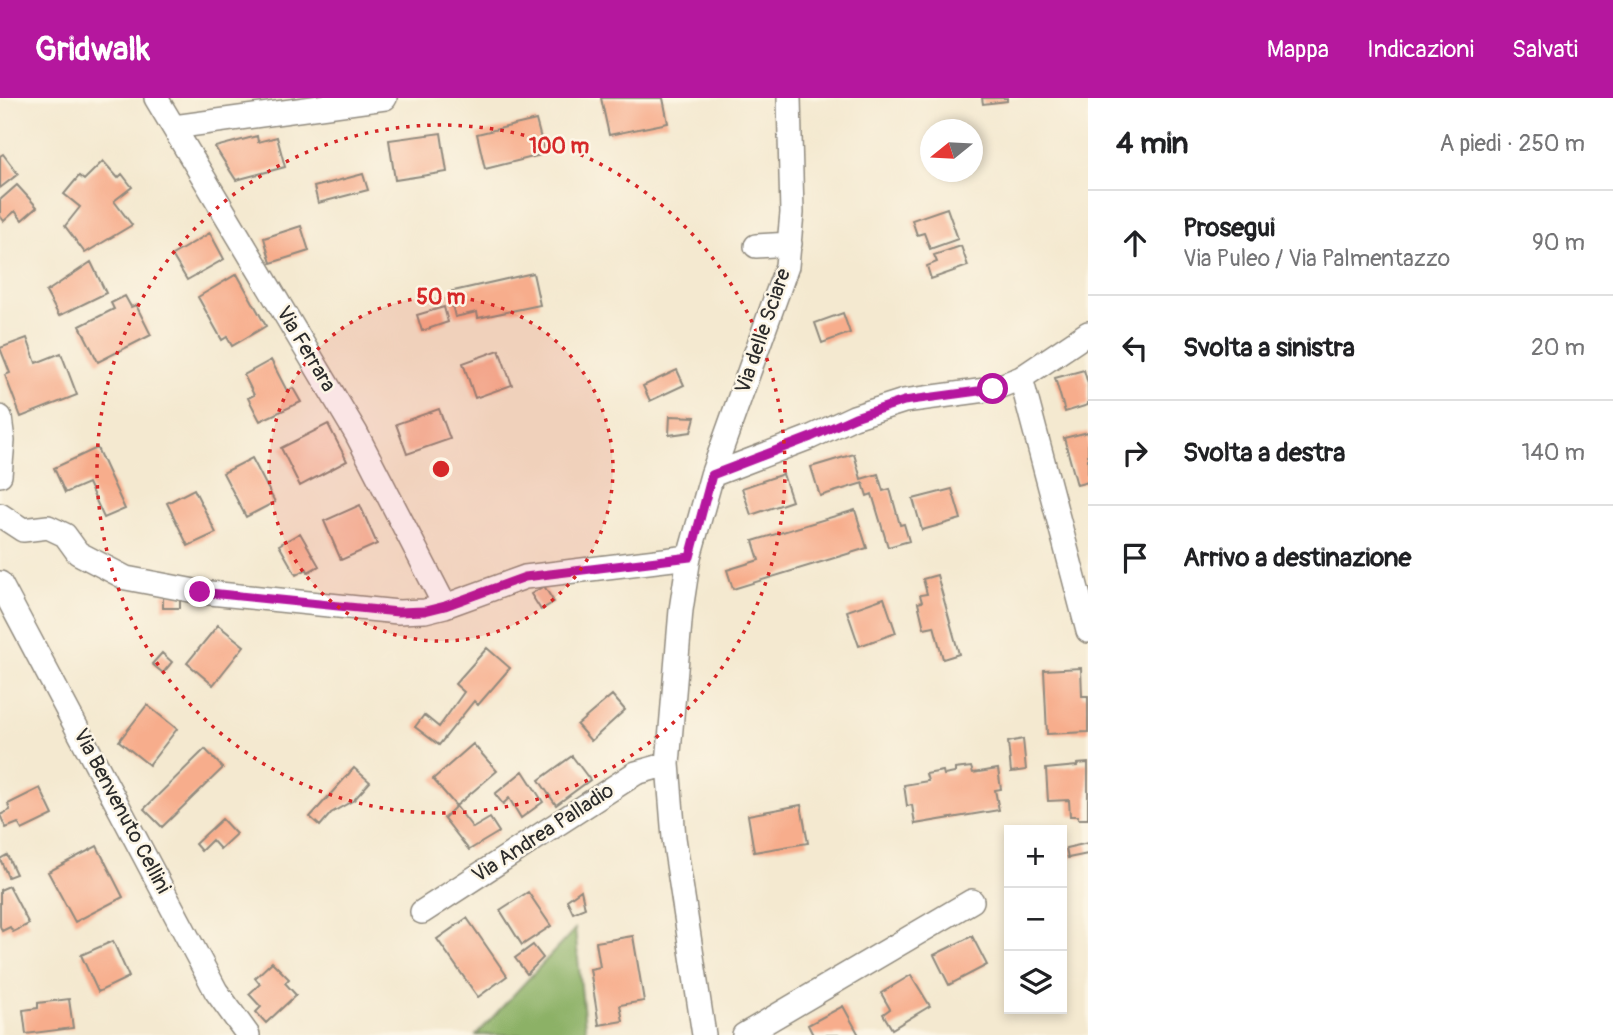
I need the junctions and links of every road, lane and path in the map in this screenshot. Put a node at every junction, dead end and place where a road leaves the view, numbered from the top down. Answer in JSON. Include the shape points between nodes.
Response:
{"nodes":[{"id":1,"x":156,"y":98,"type":"edge"},
{"id":2,"x":385,"y":98,"type":"edge"},
{"id":3,"x":789,"y":98,"type":"edge"},
{"id":4,"x":174,"y":127,"type":"junction"},
{"id":5,"x":790,"y":244,"type":"junction"},
{"id":6,"x":756,"y":246,"type":"dead end"},
{"id":7,"x":1088,"y":333,"type":"edge"},
{"id":8,"x":1021,"y":378,"type":"junction"},
{"id":9,"x":0,"y":416,"type":"edge"},
{"id":10,"x":0,"y":475,"type":"edge"},
{"id":11,"x":712,"y":475,"type":"junction"},
{"id":12,"x":0,"y":515,"type":"edge"},
{"id":13,"x":690,"y":557,"type":"junction"},
{"id":14,"x":0,"y":583,"type":"edge"},
{"id":15,"x":445,"y":606,"type":"junction"},
{"id":16,"x":1088,"y":631,"type":"edge"},
{"id":17,"x":668,"y":764,"type":"junction"},
{"id":18,"x":972,"y":901,"type":"dead end"},
{"id":19,"x":422,"y":912,"type":"dead end"},
{"id":20,"x":248,"y":1035,"type":"edge"},
{"id":21,"x":704,"y":1035,"type":"edge"},
{"id":22,"x":744,"y":1035,"type":"edge"}],
"edges":[{"from":1,"to":4,"type":"street","name":"Via Ferrara"},
{"from":2,"to":4,"type":"street"},
{"from":3,"to":5,"type":"street","name":"Via delle Sciare"},
{"from":4,"to":15,"type":"street","name":"Via Ferrara","via":[[356,433]]},
{"from":5,"to":6,"type":"street"},
{"from":5,"to":11,"type":"street","name":"Via delle Sciare","via":[[787,266]]},
{"from":7,"to":8,"type":"street"},
{"from":8,"to":11,"type":"street","via":[[993,389],[904,401]]},
{"from":8,"to":16,"type":"street"},
{"from":9,"to":10,"type":"street"},
{"from":11,"to":13,"type":"street","name":"Via delle Sciare"},
{"from":12,"to":15,"type":"street","via":[[23,530],[48,527],[65,535],[78,553],[127,579],[200,592],[398,612]]},
{"from":13,"to":15,"type":"street","via":[[525,577]]},
{"from":13,"to":17,"type":"street","name":"Via delle Sciare"},
{"from":14,"to":20,"type":"street","name":"Via Benvenuto Cellini","via":[[216,991]]},
{"from":17,"to":19,"type":"street","name":"Via Andrea Palladio","via":[[636,773]]},
{"from":17,"to":21,"type":"street","name":"Via delle Sciare","via":[[674,838]]},
{"from":18,"to":22,"type":"street"}]}
